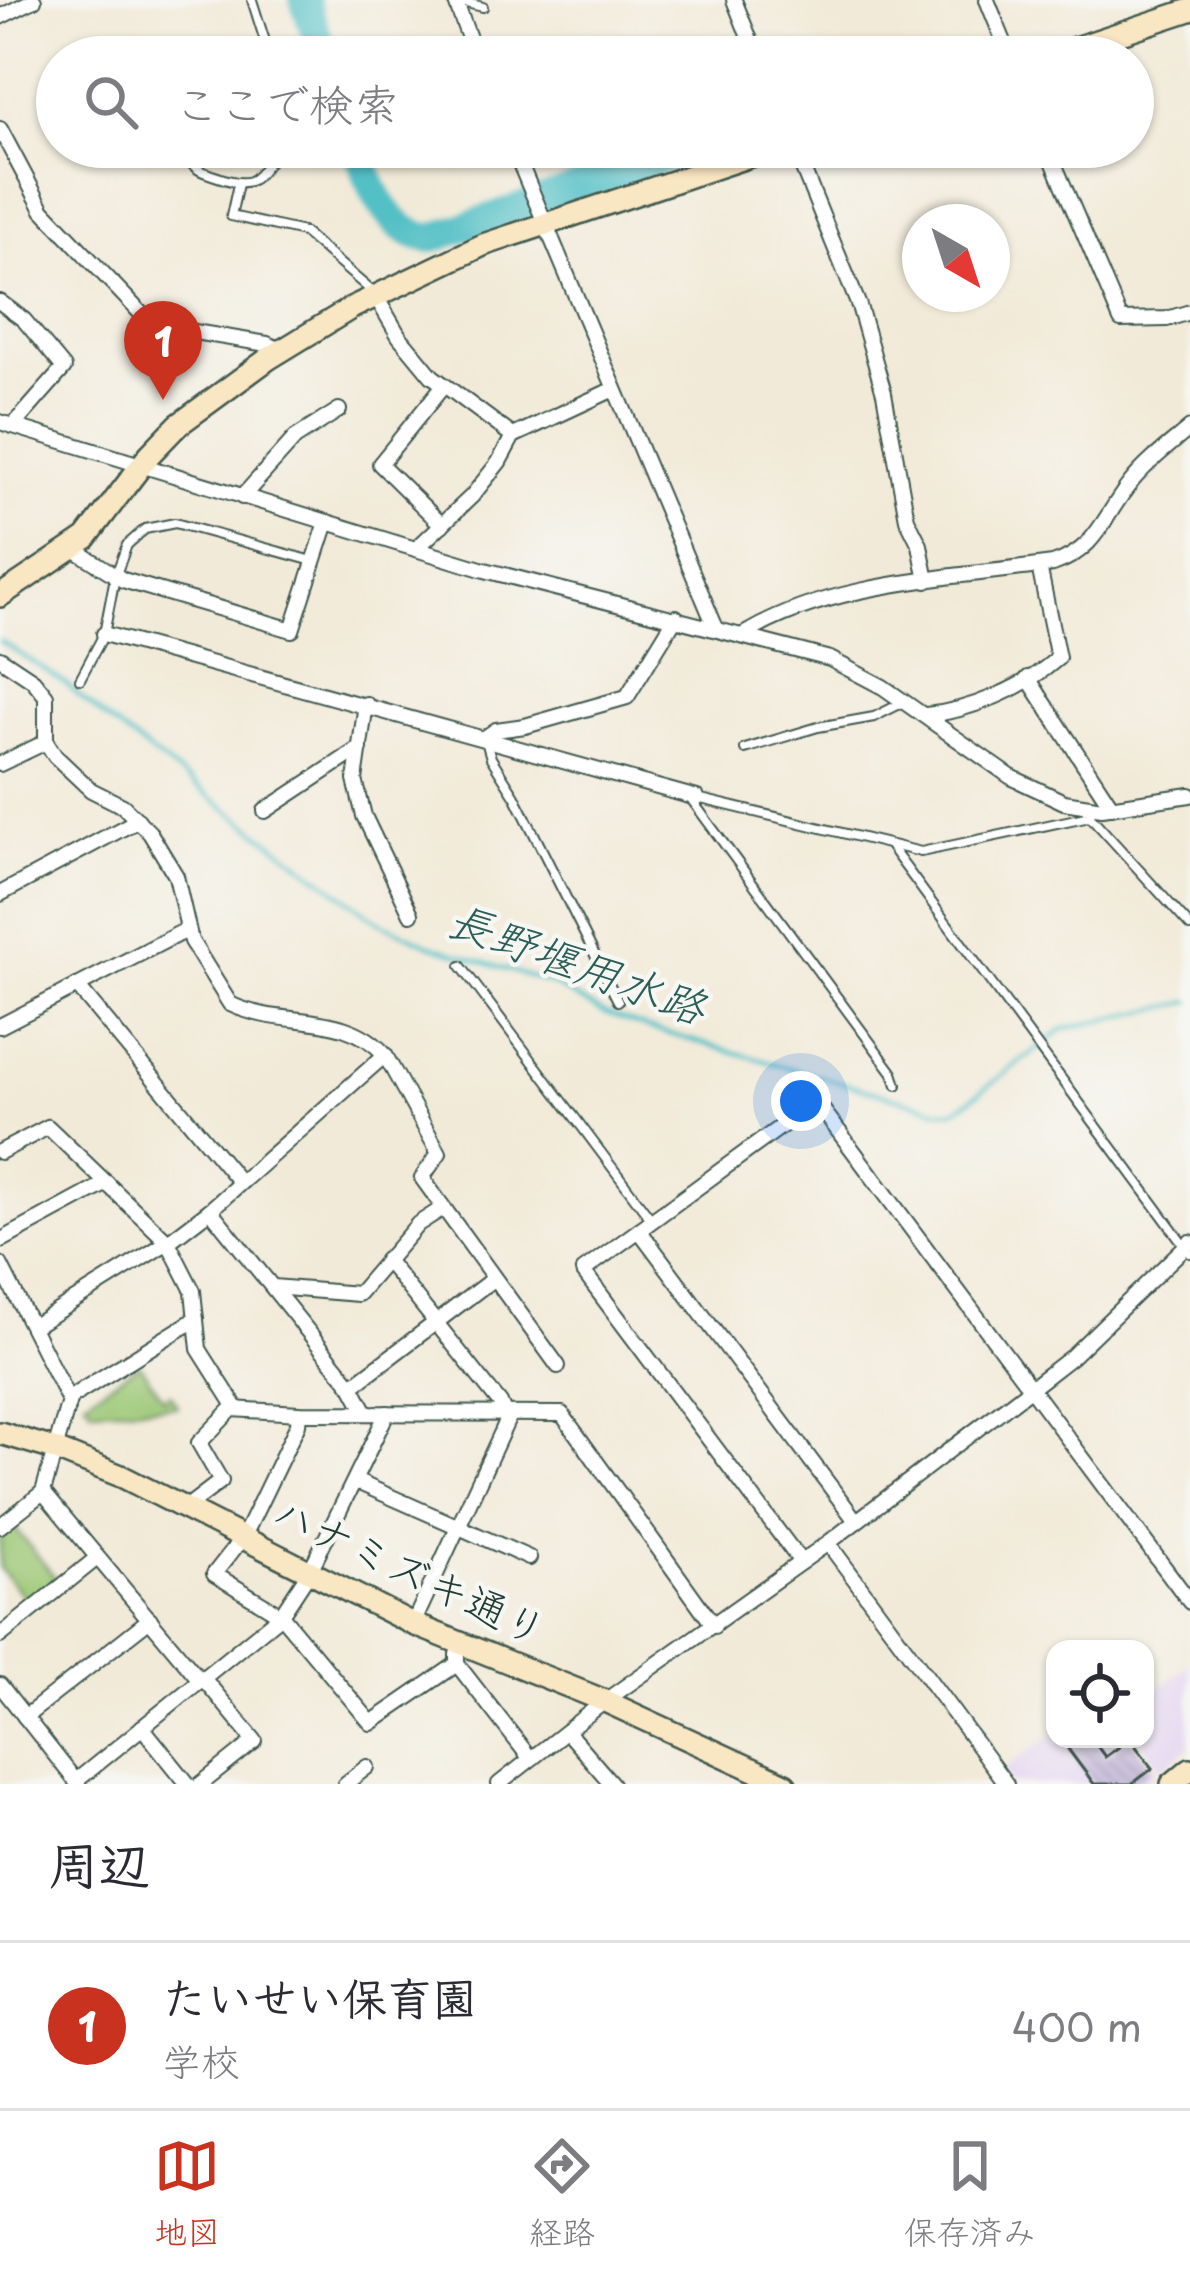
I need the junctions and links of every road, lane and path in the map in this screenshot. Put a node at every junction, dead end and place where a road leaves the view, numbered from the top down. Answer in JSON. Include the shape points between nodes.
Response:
{"nodes":[{"id":1,"x":34,"y":0,"type":"edge"},
{"id":2,"x":252,"y":0,"type":"edge"},
{"id":3,"x":454,"y":0,"type":"edge"},
{"id":4,"x":734,"y":0,"type":"edge"},
{"id":5,"x":987,"y":0,"type":"edge"},
{"id":6,"x":483,"y":7,"type":"dead end"},
{"id":7,"x":1190,"y":10,"type":"edge"},
{"id":8,"x":0,"y":17,"type":"edge"},
{"id":9,"x":263,"y":36,"type":"edge"},
{"id":10,"x":468,"y":36,"type":"edge"},
{"id":11,"x":749,"y":36,"type":"edge"},
{"id":12,"x":1002,"y":36,"type":"edge"},
{"id":13,"x":1111,"y":36,"type":"edge"},
{"id":14,"x":0,"y":129,"type":"edge"},
{"id":15,"x":193,"y":168,"type":"edge"},
{"id":16,"x":263,"y":168,"type":"edge"},
{"id":17,"x":522,"y":168,"type":"edge"},
{"id":18,"x":710,"y":168,"type":"edge"},
{"id":19,"x":803,"y":168,"type":"edge"},
{"id":20,"x":1057,"y":168,"type":"edge"},
{"id":21,"x":238,"y":184,"type":"junction"},
{"id":22,"x":544,"y":220,"type":"junction"},
{"id":23,"x":375,"y":295,"type":"junction"},
{"id":24,"x":0,"y":302,"type":"edge"},
{"id":25,"x":1190,"y":312,"type":"edge"},
{"id":26,"x":281,"y":350,"type":"junction"},
{"id":27,"x":444,"y":385,"type":"junction"},
{"id":28,"x":614,"y":389,"type":"junction"},
{"id":29,"x":339,"y":410,"type":"dead end"},
{"id":30,"x":7,"y":424,"type":"edge"},
{"id":31,"x":1190,"y":428,"type":"edge"},
{"id":32,"x":513,"y":436,"type":"junction"},
{"id":33,"x":141,"y":466,"type":"junction"},
{"id":34,"x":242,"y":496,"type":"junction"},
{"id":35,"x":327,"y":522,"type":"junction"},
{"id":36,"x":442,"y":525,"type":"junction"},
{"id":37,"x":72,"y":548,"type":"junction"},
{"id":38,"x":416,"y":549,"type":"junction"},
{"id":39,"x":314,"y":561,"type":"junction"},
{"id":40,"x":1039,"y":566,"type":"junction"},
{"id":41,"x":116,"y":577,"type":"junction"},
{"id":42,"x":927,"y":581,"type":"junction"},
{"id":43,"x":0,"y":596,"type":"edge"},
{"id":44,"x":676,"y":616,"type":"junction"},
{"id":45,"x":715,"y":626,"type":"junction"},
{"id":46,"x":104,"y":634,"type":"junction"},
{"id":47,"x":743,"y":635,"type":"junction"},
{"id":48,"x":0,"y":658,"type":"edge"},
{"id":49,"x":1028,"y":678,"type":"junction"},
{"id":50,"x":80,"y":679,"type":"dead end"},
{"id":51,"x":904,"y":702,"type":"junction"},
{"id":52,"x":366,"y":704,"type":"junction"},
{"id":53,"x":926,"y":716,"type":"junction"},
{"id":54,"x":486,"y":737,"type":"junction"},
{"id":55,"x":46,"y":742,"type":"junction"},
{"id":56,"x":360,"y":748,"type":"junction"},
{"id":57,"x":745,"y":749,"type":"dead end"},
{"id":58,"x":0,"y":764,"type":"edge"},
{"id":59,"x":1188,"y":793,"type":"edge"},
{"id":60,"x":693,"y":797,"type":"junction"},
{"id":61,"x":1112,"y":807,"type":"junction"},
{"id":62,"x":265,"y":811,"type":"dead end"},
{"id":63,"x":1091,"y":811,"type":"junction"},
{"id":64,"x":138,"y":820,"type":"junction"},
{"id":65,"x":890,"y":846,"type":"junction"},
{"id":66,"x":0,"y":894,"type":"edge"},
{"id":67,"x":411,"y":914,"type":"dead end"},
{"id":68,"x":1190,"y":926,"type":"edge"},
{"id":69,"x":186,"y":930,"type":"junction"},
{"id":70,"x":461,"y":966,"type":"dead end"},
{"id":71,"x":77,"y":986,"type":"junction"},
{"id":72,"x":618,"y":1001,"type":"dead end"},
{"id":73,"x":0,"y":1026,"type":"edge"},
{"id":74,"x":385,"y":1054,"type":"junction"},
{"id":75,"x":897,"y":1084,"type":"dead end"},
{"id":76,"x":0,"y":1152,"type":"edge"},
{"id":77,"x":239,"y":1181,"type":"junction"},
{"id":78,"x":107,"y":1184,"type":"junction"},
{"id":79,"x":443,"y":1208,"type":"junction"},
{"id":80,"x":210,"y":1210,"type":"junction"},
{"id":81,"x":645,"y":1225,"type":"junction"},
{"id":82,"x":0,"y":1241,"type":"edge"},
{"id":83,"x":168,"y":1242,"type":"junction"},
{"id":84,"x":1188,"y":1248,"type":"edge"},
{"id":85,"x":386,"y":1261,"type":"junction"},
{"id":86,"x":0,"y":1264,"type":"edge"},
{"id":87,"x":493,"y":1279,"type":"junction"},
{"id":88,"x":273,"y":1287,"type":"junction"},
{"id":89,"x":196,"y":1319,"type":"junction"},
{"id":90,"x":436,"y":1322,"type":"junction"},
{"id":91,"x":32,"y":1327,"type":"junction"},
{"id":92,"x":558,"y":1366,"type":"dead end"},
{"id":93,"x":352,"y":1386,"type":"junction"},
{"id":94,"x":1031,"y":1388,"type":"junction"},
{"id":95,"x":68,"y":1399,"type":"junction"},
{"id":96,"x":237,"y":1409,"type":"junction"},
{"id":97,"x":367,"y":1412,"type":"junction"},
{"id":98,"x":299,"y":1413,"type":"junction"},
{"id":99,"x":387,"y":1413,"type":"junction"},
{"id":100,"x":506,"y":1413,"type":"junction"},
{"id":101,"x":0,"y":1433,"type":"edge"},
{"id":102,"x":55,"y":1450,"type":"junction"},
{"id":103,"x":355,"y":1481,"type":"junction"},
{"id":104,"x":43,"y":1492,"type":"junction"},
{"id":105,"x":187,"y":1507,"type":"junction"},
{"id":106,"x":856,"y":1521,"type":"junction"},
{"id":107,"x":0,"y":1526,"type":"edge"},
{"id":108,"x":458,"y":1526,"type":"junction"},
{"id":109,"x":244,"y":1537,"type":"junction"},
{"id":110,"x":827,"y":1543,"type":"junction"},
{"id":111,"x":97,"y":1558,"type":"junction"},
{"id":112,"x":530,"y":1558,"type":"dead end"},
{"id":113,"x":801,"y":1562,"type":"junction"},
{"id":114,"x":310,"y":1571,"type":"junction"},
{"id":115,"x":1190,"y":1602,"type":"edge"},
{"id":116,"x":280,"y":1616,"type":"junction"},
{"id":117,"x":150,"y":1619,"type":"junction"},
{"id":118,"x":413,"y":1624,"type":"junction"},
{"id":119,"x":714,"y":1626,"type":"junction"},
{"id":120,"x":0,"y":1636,"type":"edge"},
{"id":121,"x":457,"y":1654,"type":"junction"},
{"id":122,"x":202,"y":1679,"type":"junction"},
{"id":123,"x":0,"y":1685,"type":"edge"},
{"id":124,"x":605,"y":1701,"type":"junction"},
{"id":125,"x":25,"y":1717,"type":"junction"},
{"id":126,"x":142,"y":1726,"type":"junction"},
{"id":127,"x":567,"y":1732,"type":"junction"},
{"id":128,"x":530,"y":1758,"type":"junction"},
{"id":129,"x":367,"y":1767,"type":"dead end"},
{"id":130,"x":1190,"y":1769,"type":"edge"},
{"id":131,"x":77,"y":1782,"type":"edge"},
{"id":132,"x":503,"y":1783,"type":"edge"},
{"id":133,"x":188,"y":1784,"type":"edge"},
{"id":134,"x":201,"y":1784,"type":"edge"},
{"id":135,"x":345,"y":1784,"type":"edge"},
{"id":136,"x":612,"y":1784,"type":"edge"},
{"id":137,"x":784,"y":1784,"type":"edge"},
{"id":138,"x":1006,"y":1784,"type":"edge"},
{"id":139,"x":1172,"y":1784,"type":"edge"}],
"edges":[{"from":1,"to":8,"type":"street"},
{"from":2,"to":9,"type":"lane"},
{"from":3,"to":6,"type":"lane"},
{"from":3,"to":10,"type":"street"},
{"from":4,"to":11,"type":"street"},
{"from":5,"to":12,"type":"street"},
{"from":7,"to":13,"type":"street"},
{"from":14,"to":26,"type":"street","via":[[43,210],[152,325]]},
{"from":15,"to":21,"type":"lane"},
{"from":16,"to":21,"type":"lane"},
{"from":17,"to":22,"type":"street"},
{"from":18,"to":22,"type":"street"},
{"from":19,"to":42,"type":"street","via":[[860,306]]},
{"from":20,"to":25,"type":"street","via":[[1121,320]]},
{"from":21,"to":23,"type":"lane","via":[[231,216],[303,232]]},
{"from":22,"to":23,"type":"street"},
{"from":22,"to":28,"type":"street"},
{"from":23,"to":26,"type":"street"},
{"from":23,"to":27,"type":"street","via":[[411,352]]},
{"from":24,"to":30,"type":"street","via":[[64,368]]},
{"from":26,"to":33,"type":"street","via":[[178,425]]},
{"from":27,"to":32,"type":"street"},
{"from":27,"to":36,"type":"street","via":[[380,464]]},
{"from":28,"to":32,"type":"street"},
{"from":28,"to":45,"type":"street"},
{"from":29,"to":34,"type":"street","via":[[295,438]]},
{"from":30,"to":33,"type":"street"},
{"from":31,"to":40,"type":"street","via":[[1131,482],[1076,556]]},
{"from":32,"to":36,"type":"street"},
{"from":33,"to":34,"type":"street"},
{"from":33,"to":37,"type":"street"},
{"from":34,"to":35,"type":"street"},
{"from":35,"to":38,"type":"street"},
{"from":35,"to":39,"type":"street"},
{"from":36,"to":38,"type":"street"},
{"from":37,"to":41,"type":"street"},
{"from":37,"to":43,"type":"street"},
{"from":38,"to":44,"type":"street"},
{"from":39,"to":41,"type":"lane","via":[[175,523],[136,536]]},
{"from":39,"to":41,"type":"street","via":[[292,630]]},
{"from":40,"to":42,"type":"street"},
{"from":40,"to":49,"type":"street","via":[[1058,658]]},
{"from":41,"to":46,"type":"lane"},
{"from":42,"to":47,"type":"street","via":[[776,616]]},
{"from":44,"to":45,"type":"street"},
{"from":44,"to":54,"type":"street","via":[[627,697]]},
{"from":45,"to":47,"type":"street"},
{"from":46,"to":50,"type":"lane"},
{"from":46,"to":52,"type":"street"},
{"from":47,"to":51,"type":"street","via":[[830,659]]},
{"from":48,"to":55,"type":"street","via":[[46,696]]},
{"from":49,"to":53,"type":"street","via":[[956,712]]},
{"from":49,"to":61,"type":"street"},
{"from":51,"to":53,"type":"street"},
{"from":51,"to":57,"type":"lane"},
{"from":52,"to":54,"type":"street"},
{"from":52,"to":56,"type":"street"},
{"from":53,"to":63,"type":"street","via":[[1038,792]]},
{"from":54,"to":60,"type":"street"},
{"from":54,"to":72,"type":"lane"},
{"from":55,"to":58,"type":"street"},
{"from":55,"to":64,"type":"street","via":[[91,790]]},
{"from":56,"to":62,"type":"street"},
{"from":56,"to":67,"type":"street","via":[[355,780],[364,816]]},
{"from":59,"to":61,"type":"street"},
{"from":60,"to":65,"type":"lane"},
{"from":60,"to":75,"type":"lane"},
{"from":61,"to":63,"type":"street"},
{"from":63,"to":65,"type":"lane","via":[[933,851]]},
{"from":63,"to":68,"type":"lane"},
{"from":64,"to":66,"type":"street"},
{"from":64,"to":69,"type":"street","via":[[171,864]]},
{"from":65,"to":84,"type":"lane"},
{"from":69,"to":71,"type":"street"},
{"from":69,"to":74,"type":"street","via":[[230,1004],[344,1025]]},
{"from":70,"to":81,"type":"lane"},
{"from":71,"to":73,"type":"street"},
{"from":71,"to":77,"type":"street"},
{"from":74,"to":77,"type":"street"},
{"from":74,"to":79,"type":"street","via":[[439,1153],[422,1178]]},
{"from":76,"to":78,"type":"street","via":[[48,1127]]},
{"from":77,"to":80,"type":"street"},
{"from":78,"to":82,"type":"street"},
{"from":78,"to":83,"type":"street"},
{"from":79,"to":85,"type":"street"},
{"from":79,"to":87,"type":"street"},
{"from":80,"to":83,"type":"street"},
{"from":80,"to":88,"type":"street"},
{"from":81,"to":94,"type":"street","via":[[816,1101]]},
{"from":81,"to":106,"type":"street"},
{"from":81,"to":113,"type":"street","via":[[583,1271]]},
{"from":83,"to":89,"type":"street","via":[[194,1291]]},
{"from":83,"to":91,"type":"street"},
{"from":84,"to":94,"type":"street"},
{"from":85,"to":88,"type":"street","via":[[358,1294]]},
{"from":85,"to":90,"type":"street"},
{"from":86,"to":91,"type":"street"},
{"from":87,"to":90,"type":"street"},
{"from":87,"to":92,"type":"street"},
{"from":88,"to":93,"type":"street"},
{"from":89,"to":95,"type":"street"},
{"from":89,"to":96,"type":"street","via":[[199,1349]]},
{"from":90,"to":93,"type":"street"},
{"from":90,"to":100,"type":"street"},
{"from":91,"to":95,"type":"street"},
{"from":93,"to":97,"type":"street"},
{"from":94,"to":106,"type":"street"},
{"from":94,"to":115,"type":"street"},
{"from":95,"to":102,"type":"street"},
{"from":96,"to":98,"type":"street"},
{"from":96,"to":105,"type":"street","via":[[199,1442],[221,1481]]},
{"from":97,"to":98,"type":"street"},
{"from":97,"to":99,"type":"street"},
{"from":98,"to":109,"type":"street"},
{"from":99,"to":100,"type":"street"},
{"from":99,"to":103,"type":"street"},
{"from":100,"to":108,"type":"street","via":[[507,1427]]},
{"from":100,"to":119,"type":"street","via":[[562,1414]]},
{"from":101,"to":102,"type":"street","name":"ハナミズキ通り"},
{"from":102,"to":104,"type":"street"},
{"from":102,"to":105,"type":"street","name":"ハナミズキ通り"},
{"from":103,"to":108,"type":"street"},
{"from":103,"to":114,"type":"street"},
{"from":104,"to":107,"type":"street"},
{"from":104,"to":111,"type":"street"},
{"from":105,"to":109,"type":"street","name":"ハナミズキ通り"},
{"from":106,"to":110,"type":"street"},
{"from":108,"to":112,"type":"street"},
{"from":108,"to":118,"type":"street"},
{"from":109,"to":114,"type":"street","name":"ハナミズキ通り"},
{"from":109,"to":116,"type":"street","via":[[214,1574]]},
{"from":110,"to":113,"type":"street"},
{"from":110,"to":138,"type":"street"},
{"from":111,"to":117,"type":"street"},
{"from":111,"to":120,"type":"street"},
{"from":113,"to":119,"type":"street"},
{"from":114,"to":116,"type":"street"},
{"from":114,"to":118,"type":"street","name":"ハナミズキ通り"},
{"from":116,"to":121,"type":"street","via":[[371,1723]]},
{"from":116,"to":122,"type":"street"},
{"from":117,"to":122,"type":"street"},
{"from":117,"to":125,"type":"street"},
{"from":118,"to":121,"type":"street","name":"ハナミズキ通り"},
{"from":119,"to":124,"type":"street"},
{"from":121,"to":124,"type":"street","name":"ハナミズキ通り"},
{"from":121,"to":128,"type":"street"},
{"from":122,"to":126,"type":"street"},
{"from":122,"to":134,"type":"street","via":[[255,1741]]},
{"from":123,"to":125,"type":"street"},
{"from":124,"to":127,"type":"street"},
{"from":124,"to":137,"type":"street","name":"ハナミズキ通り"},
{"from":125,"to":131,"type":"street"},
{"from":126,"to":131,"type":"street"},
{"from":126,"to":133,"type":"street"},
{"from":127,"to":128,"type":"street"},
{"from":127,"to":136,"type":"street"},
{"from":128,"to":132,"type":"street"},
{"from":129,"to":135,"type":"street"},
{"from":130,"to":139,"type":"street"}]}
